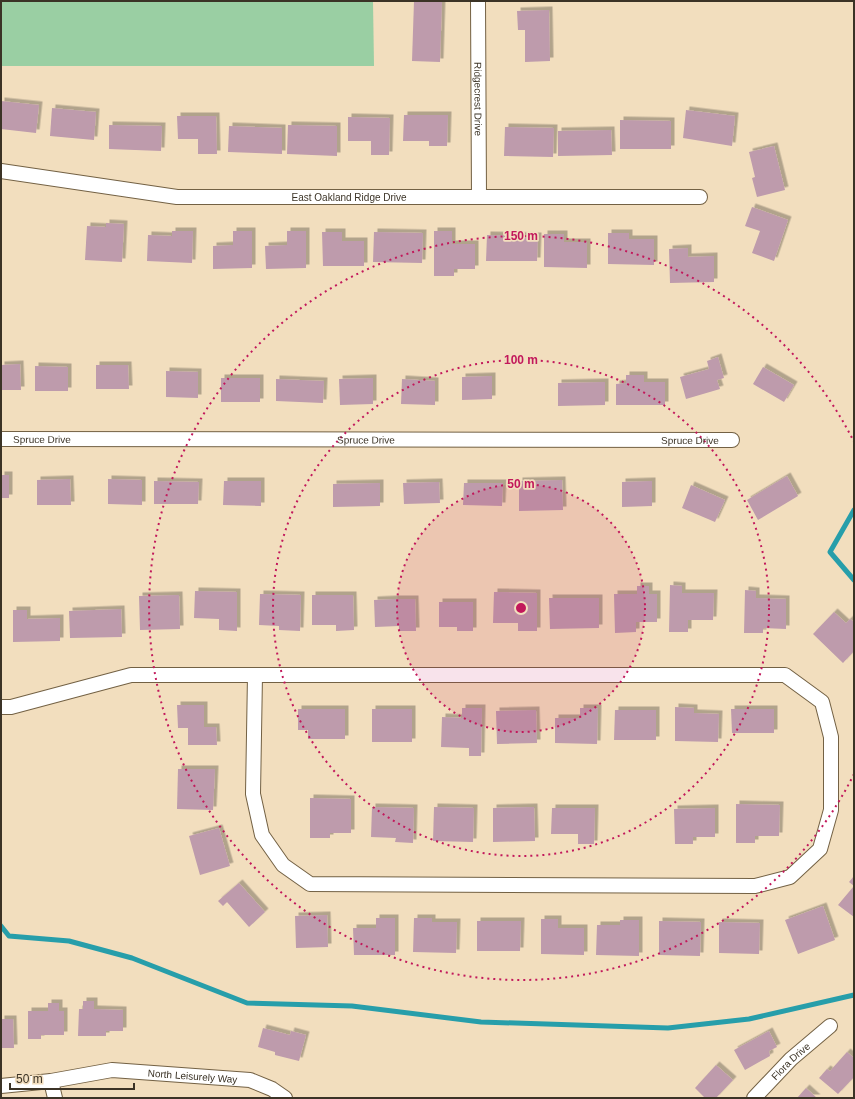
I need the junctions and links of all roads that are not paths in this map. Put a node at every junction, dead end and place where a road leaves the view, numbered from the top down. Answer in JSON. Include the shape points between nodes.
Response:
{"nodes":[{"id":1,"x":478,"y":1,"type":"edge"},
{"id":2,"x":1,"y":171,"type":"edge"},
{"id":3,"x":479,"y":197,"type":"junction"},
{"id":4,"x":700,"y":197,"type":"dead end"},
{"id":5,"x":1,"y":439,"type":"edge"},
{"id":6,"x":732,"y":440,"type":"dead end"},
{"id":7,"x":255,"y":675,"type":"junction"},
{"id":8,"x":1,"y":707,"type":"edge"},
{"id":9,"x":830,"y":1026,"type":"dead end"},
{"id":10,"x":51,"y":1081,"type":"junction"},
{"id":11,"x":1,"y":1086,"type":"edge"},
{"id":12,"x":55,"y":1098,"type":"edge"},
{"id":13,"x":285,"y":1098,"type":"edge"},
{"id":14,"x":754,"y":1098,"type":"edge"}],
"edges":[{"from":1,"to":3,"type":"street","name":"Ridgecrest Drive"},
{"from":2,"to":3,"type":"street","name":"East Oakland Ridge Drive","via":[[176,197]]},
{"from":3,"to":4,"type":"street","name":"East Oakland Ridge Drive"},
{"from":5,"to":6,"type":"street","name":"Spruce Drive"},
{"from":7,"to":7,"type":"street","via":[[785,675],[822,702],[831,737],[831,810],[820,849],[790,877],[755,886],[310,884],[283,866],[262,836],[253,794]]},
{"from":7,"to":8,"type":"street","via":[[131,675],[11,707]]},
{"from":9,"to":14,"type":"street","name":"Flora Drive","via":[[791,1059]]},
{"from":10,"to":11,"type":"street","name":"North Leisurely Way"},
{"from":10,"to":12,"type":"street"},
{"from":10,"to":13,"type":"street","name":"North Leisurely Way","via":[[112,1070],[188,1075],[250,1080],[272,1089]]}]}
